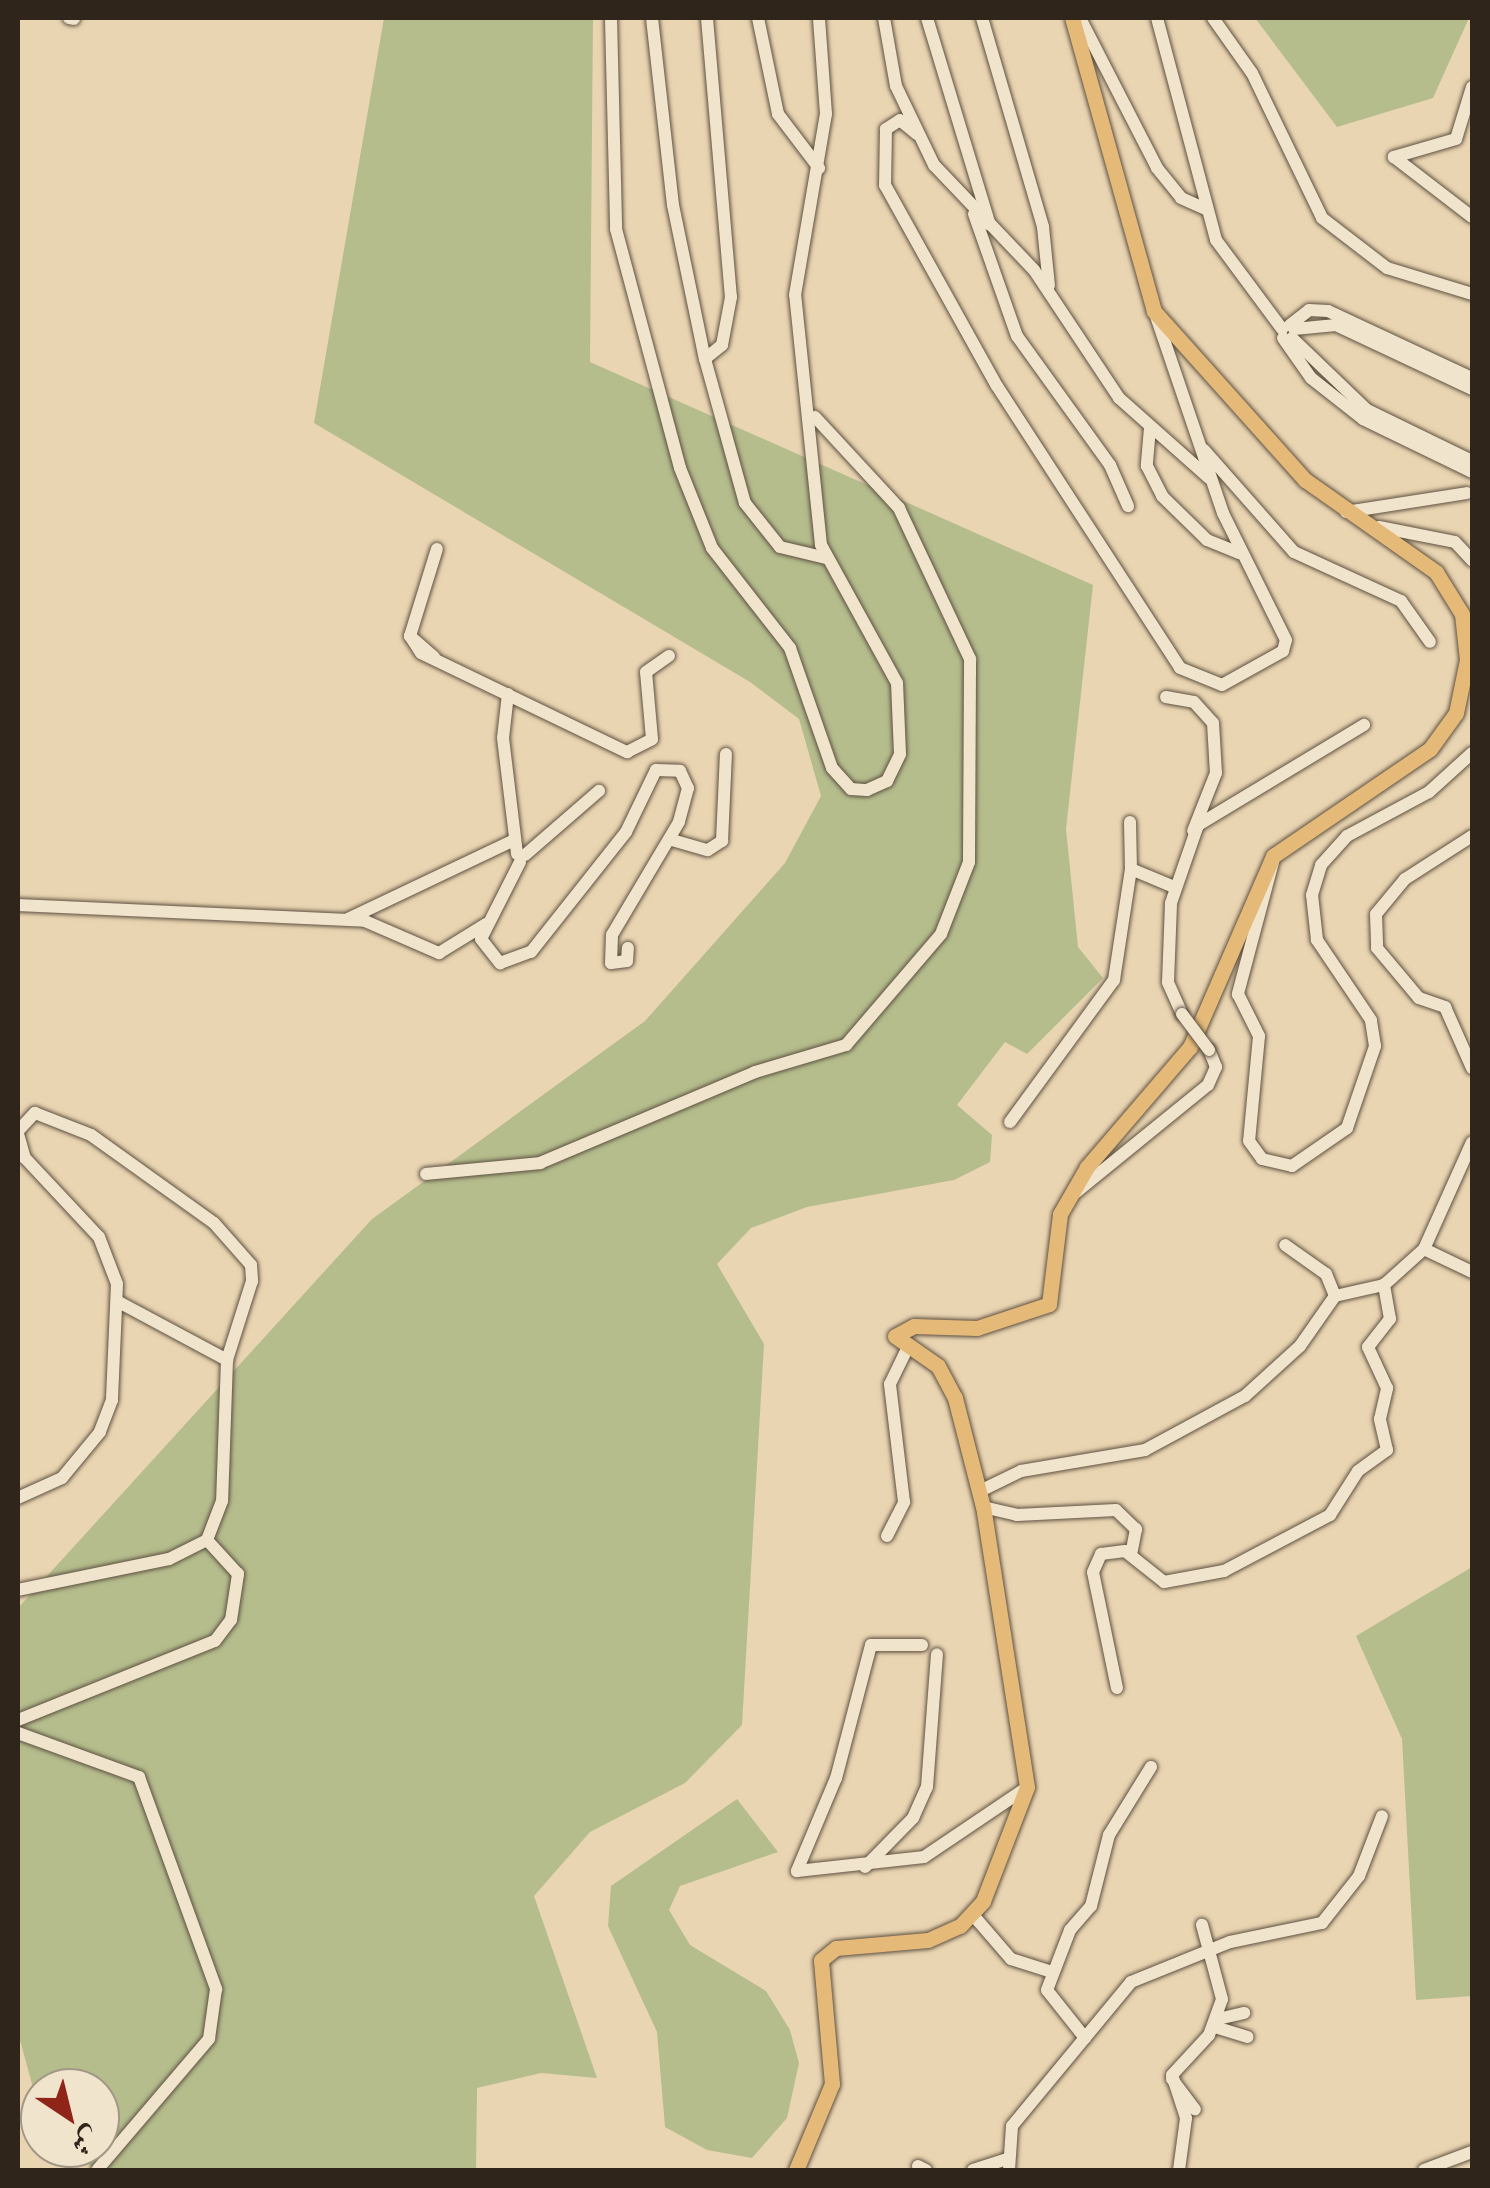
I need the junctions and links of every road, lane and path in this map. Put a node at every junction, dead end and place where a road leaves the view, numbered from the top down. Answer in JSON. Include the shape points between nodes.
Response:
{"nodes":[{"id":1,"x":611,"y":18,"type":"edge"},
{"id":2,"x":652,"y":18,"type":"edge"},
{"id":3,"x":708,"y":18,"type":"edge"},
{"id":4,"x":758,"y":18,"type":"edge"},
{"id":5,"x":820,"y":18,"type":"edge"},
{"id":6,"x":884,"y":18,"type":"edge"},
{"id":7,"x":926,"y":18,"type":"edge"},
{"id":8,"x":982,"y":18,"type":"edge"},
{"id":9,"x":1072,"y":18,"type":"edge"},
{"id":10,"x":1080,"y":18,"type":"edge"},
{"id":11,"x":1157,"y":18,"type":"edge"},
{"id":12,"x":1213,"y":18,"type":"edge"},
{"id":13,"x":1472,"y":87,"type":"edge"},
{"id":14,"x":917,"y":134,"type":"junction"},
{"id":15,"x":819,"y":168,"type":"junction"},
{"id":16,"x":1206,"y":209,"type":"junction"},
{"id":17,"x":974,"y":214,"type":"junction"},
{"id":18,"x":1472,"y":217,"type":"edge"},
{"id":19,"x":990,"y":226,"type":"junction"},
{"id":20,"x":1050,"y":291,"type":"junction"},
{"id":21,"x":1472,"y":294,"type":"edge"},
{"id":22,"x":1154,"y":311,"type":"junction"},
{"id":23,"x":1288,"y":332,"type":"junction"},
{"id":24,"x":1412,"y":356,"type":"junction"},
{"id":25,"x":704,"y":359,"type":"junction"},
{"id":26,"x":1472,"y":378,"type":"edge"},
{"id":27,"x":1472,"y":389,"type":"edge"},
{"id":28,"x":815,"y":416,"type":"junction"},
{"id":29,"x":1381,"y":425,"type":"junction"},
{"id":30,"x":1150,"y":428,"type":"junction"},
{"id":31,"x":1198,"y":442,"type":"junction"},
{"id":32,"x":1472,"y":461,"type":"edge"},
{"id":33,"x":1472,"y":472,"type":"edge"},
{"id":34,"x":1210,"y":479,"type":"junction"},
{"id":35,"x":1467,"y":493,"type":"dead end"},
{"id":36,"x":1128,"y":506,"type":"dead end"},
{"id":37,"x":1346,"y":512,"type":"junction"},
{"id":38,"x":1378,"y":527,"type":"junction"},
{"id":39,"x":437,"y":549,"type":"dead end"},
{"id":40,"x":1240,"y":553,"type":"junction"},
{"id":41,"x":826,"y":558,"type":"junction"},
{"id":42,"x":1472,"y":560,"type":"edge"},
{"id":43,"x":1430,"y":642,"type":"dead end"},
{"id":44,"x":669,"y":656,"type":"dead end"},
{"id":45,"x":508,"y":694,"type":"junction"},
{"id":46,"x":1166,"y":697,"type":"dead end"},
{"id":47,"x":1364,"y":725,"type":"dead end"},
{"id":48,"x":1472,"y":753,"type":"edge"},
{"id":49,"x":726,"y":754,"type":"dead end"},
{"id":50,"x":1472,"y":763,"type":"edge"},
{"id":51,"x":1456,"y":771,"type":"junction"},
{"id":52,"x":599,"y":791,"type":"dead end"},
{"id":53,"x":1130,"y":822,"type":"dead end"},
{"id":54,"x":1192,"y":834,"type":"junction"},
{"id":55,"x":1472,"y":836,"type":"edge"},
{"id":56,"x":672,"y":840,"type":"junction"},
{"id":57,"x":519,"y":853,"type":"junction"},
{"id":58,"x":1272,"y":856,"type":"junction"},
{"id":59,"x":1131,"y":869,"type":"junction"},
{"id":60,"x":1174,"y":887,"type":"junction"},
{"id":61,"x":18,"y":905,"type":"edge"},
{"id":62,"x":348,"y":919,"type":"junction"},
{"id":63,"x":486,"y":924,"type":"junction"},
{"id":64,"x":628,"y":948,"type":"dead end"},
{"id":65,"x":1472,"y":1068,"type":"edge"},
{"id":66,"x":1010,"y":1122,"type":"dead end"},
{"id":67,"x":18,"y":1132,"type":"edge"},
{"id":68,"x":1472,"y":1142,"type":"edge"},
{"id":69,"x":426,"y":1174,"type":"dead end"},
{"id":70,"x":1069,"y":1198,"type":"junction"},
{"id":71,"x":1286,"y":1246,"type":"dead end"},
{"id":72,"x":1424,"y":1249,"type":"junction"},
{"id":73,"x":1472,"y":1272,"type":"edge"},
{"id":74,"x":1384,"y":1285,"type":"junction"},
{"id":75,"x":1335,"y":1296,"type":"junction"},
{"id":76,"x":117,"y":1301,"type":"junction"},
{"id":77,"x":908,"y":1347,"type":"junction"},
{"id":78,"x":228,"y":1360,"type":"junction"},
{"id":79,"x":18,"y":1498,"type":"edge"},
{"id":80,"x":981,"y":1499,"type":"junction"},
{"id":81,"x":888,"y":1536,"type":"dead end"},
{"id":82,"x":208,"y":1540,"type":"junction"},
{"id":83,"x":1131,"y":1555,"type":"junction"},
{"id":84,"x":18,"y":1590,"type":"edge"},
{"id":85,"x":922,"y":1645,"type":"dead end"},
{"id":86,"x":937,"y":1654,"type":"dead end"},
{"id":87,"x":1118,"y":1688,"type":"dead end"},
{"id":88,"x":18,"y":1720,"type":"edge"},
{"id":89,"x":18,"y":1732,"type":"edge"},
{"id":90,"x":1150,"y":1767,"type":"dead end"},
{"id":91,"x":1028,"y":1787,"type":"junction"},
{"id":92,"x":1382,"y":1816,"type":"dead end"},
{"id":93,"x":865,"y":1866,"type":"junction"},
{"id":94,"x":973,"y":1915,"type":"junction"},
{"id":95,"x":1202,"y":1924,"type":"dead end"},
{"id":96,"x":1213,"y":1950,"type":"junction"},
{"id":97,"x":1052,"y":1972,"type":"junction"},
{"id":98,"x":1244,"y":2013,"type":"dead end"},
{"id":99,"x":1216,"y":2023,"type":"junction"},
{"id":100,"x":1248,"y":2037,"type":"dead end"},
{"id":101,"x":1084,"y":2038,"type":"junction"},
{"id":102,"x":1172,"y":2079,"type":"junction"},
{"id":103,"x":1195,"y":2109,"type":"dead end"},
{"id":104,"x":1472,"y":2152,"type":"edge"},
{"id":105,"x":1008,"y":2165,"type":"edge"},
{"id":106,"x":98,"y":2170,"type":"edge"},
{"id":107,"x":796,"y":2170,"type":"edge"},
{"id":108,"x":973,"y":2170,"type":"edge"},
{"id":109,"x":1179,"y":2170,"type":"edge"},
{"id":110,"x":1424,"y":2170,"type":"edge"}],
"edges":[{"from":1,"to":41,"type":"street","via":[[616,229],[680,468],[712,548],[790,648],[832,768],[851,790],[867,790],[896,770],[897,683]]},
{"from":2,"to":25,"type":"street","via":[[676,221]]},
{"from":3,"to":25,"type":"street","via":[[731,297],[722,345]]},
{"from":4,"to":15,"type":"street","via":[[778,114]]},
{"from":5,"to":15,"type":"street"},
{"from":6,"to":14,"type":"street"},
{"from":7,"to":19,"type":"street"},
{"from":8,"to":20,"type":"street","via":[[1042,226]]},
{"from":9,"to":22,"type":"main road"},
{"from":10,"to":16,"type":"street","via":[[1166,182]]},
{"from":11,"to":16,"type":"street"},
{"from":12,"to":21,"type":"street","via":[[1252,73],[1322,218],[1386,268]]},
{"from":13,"to":18,"type":"street","via":[[1456,139],[1394,158]]},
{"from":14,"to":17,"type":"street"},
{"from":14,"to":40,"type":"street","via":[[900,120],[886,129],[885,186],[1004,397],[1180,668],[1205,684],[1230,682],[1286,646]]},
{"from":15,"to":28,"type":"street","via":[[795,275]]},
{"from":16,"to":23,"type":"street","via":[[1228,265]]},
{"from":17,"to":19,"type":"street"},
{"from":17,"to":36,"type":"street","via":[[1018,336],[1110,465]]},
{"from":19,"to":20,"type":"street"},
{"from":20,"to":30,"type":"street","via":[[1087,359]]},
{"from":22,"to":31,"type":"street"},
{"from":22,"to":37,"type":"main road","via":[[1305,480]]},
{"from":23,"to":24,"type":"street","via":[[1309,310],[1328,311]]},
{"from":23,"to":29,"type":"street","via":[[1316,374]]},
{"from":24,"to":26,"type":"street"},
{"from":24,"to":27,"type":"street"},
{"from":25,"to":41,"type":"street","via":[[746,503],[780,547]]},
{"from":28,"to":41,"type":"street"},
{"from":28,"to":69,"type":"street","via":[[899,508],[938,575],[970,659],[969,862],[941,934],[846,1045],[755,1072],[540,1163]]},
{"from":29,"to":32,"type":"street"},
{"from":29,"to":33,"type":"street"},
{"from":30,"to":34,"type":"street"},
{"from":30,"to":40,"type":"street","via":[[1146,466],[1162,496],[1207,540]]},
{"from":31,"to":34,"type":"street"},
{"from":31,"to":43,"type":"street","via":[[1294,552],[1401,601]]},
{"from":34,"to":40,"type":"street"},
{"from":35,"to":37,"type":"street"},
{"from":37,"to":38,"type":"main road"},
{"from":38,"to":42,"type":"street","via":[[1455,542]]},
{"from":38,"to":58,"type":"main road","via":[[1424,559],[1462,614],[1467,660],[1456,713],[1382,788]]},
{"from":39,"to":45,"type":"street","via":[[410,636],[434,657]]},
{"from":44,"to":45,"type":"street","via":[[647,668],[655,732],[637,751]]},
{"from":45,"to":57,"type":"street"},
{"from":46,"to":54,"type":"street","via":[[1194,702],[1212,723],[1216,773]]},
{"from":47,"to":54,"type":"street","via":[[1212,811]]},
{"from":48,"to":51,"type":"street"},
{"from":49,"to":56,"type":"street","via":[[722,841],[708,850]]},
{"from":50,"to":51,"type":"street"},
{"from":51,"to":58,"type":"street","via":[[1336,844],[1315,880],[1317,940],[1370,1020],[1374,1046],[1362,1105],[1300,1164],[1262,1158],[1250,1141],[1259,1042],[1238,986],[1267,911]]},
{"from":52,"to":57,"type":"street"},
{"from":53,"to":59,"type":"street"},
{"from":54,"to":60,"type":"street"},
{"from":55,"to":65,"type":"street","via":[[1405,879],[1376,914],[1377,948],[1419,998],[1444,1007]]},
{"from":56,"to":63,"type":"street","via":[[688,783],[665,765],[626,832],[531,952],[492,961],[482,944]]},
{"from":56,"to":64,"type":"street","via":[[612,936],[611,964],[627,962]]},
{"from":57,"to":62,"type":"street"},
{"from":57,"to":63,"type":"street"},
{"from":58,"to":70,"type":"main road","via":[[1190,1047]]},
{"from":59,"to":60,"type":"street"},
{"from":59,"to":66,"type":"street","via":[[1114,980]]},
{"from":60,"to":70,"type":"street","bridge":true,"via":[[1168,982],[1216,1067],[1208,1085]]},
{"from":61,"to":62,"type":"street"},
{"from":62,"to":63,"type":"street","via":[[439,953]]},
{"from":67,"to":76,"type":"street","via":[[25,1158],[99,1238]]},
{"from":67,"to":78,"type":"street","via":[[35,1113],[78,1127],[238,1245],[252,1282]]},
{"from":68,"to":72,"type":"street"},
{"from":70,"to":77,"type":"main road","via":[[1049,1304],[978,1328],[914,1326],[895,1336]]},
{"from":71,"to":75,"type":"street","via":[[1326,1274]]},
{"from":72,"to":73,"type":"street"},
{"from":72,"to":74,"type":"street"},
{"from":74,"to":75,"type":"street"},
{"from":74,"to":83,"type":"street","via":[[1390,1319],[1368,1347],[1387,1388],[1380,1419],[1388,1445],[1358,1471],[1344,1503],[1193,1582],[1164,1582]]},
{"from":75,"to":80,"type":"street","via":[[1283,1362],[1192,1430],[1102,1463],[1021,1471]]},
{"from":76,"to":78,"type":"street"},
{"from":76,"to":79,"type":"street","via":[[112,1400],[100,1432],[62,1478]]},
{"from":77,"to":80,"type":"main road","via":[[944,1374]]},
{"from":77,"to":81,"type":"street","via":[[890,1384],[904,1502]]},
{"from":78,"to":82,"type":"street","via":[[222,1501]]},
{"from":80,"to":83,"type":"street","via":[[1017,1515],[1116,1510],[1136,1528]]},
{"from":80,"to":91,"type":"main road"},
{"from":82,"to":84,"type":"street","via":[[169,1559]]},
{"from":82,"to":88,"type":"street","via":[[238,1574],[231,1620],[215,1641]]},
{"from":83,"to":87,"type":"street","via":[[1108,1551],[1093,1562]]},
{"from":85,"to":93,"type":"street","via":[[871,1645],[836,1778],[796,1868]]},
{"from":86,"to":93,"type":"street","via":[[926,1786],[913,1818]]},
{"from":89,"to":106,"type":"street","via":[[140,1777],[216,1989],[209,2039]]},
{"from":90,"to":97,"type":"street","via":[[1110,1835],[1091,1906]]},
{"from":91,"to":93,"type":"street","via":[[940,1850]]},
{"from":91,"to":94,"type":"main road"},
{"from":92,"to":96,"type":"street","via":[[1335,1913]]},
{"from":94,"to":97,"type":"street","via":[[1011,1959]]},
{"from":94,"to":107,"type":"main road","via":[[928,1940],[848,1945],[821,1960],[835,2066]]},
{"from":95,"to":96,"type":"street"},
{"from":96,"to":99,"type":"street"},
{"from":96,"to":101,"type":"street","via":[[1131,1982]]},
{"from":97,"to":101,"type":"street","via":[[1049,1998]]},
{"from":98,"to":99,"type":"street"},
{"from":99,"to":100,"type":"street"},
{"from":99,"to":102,"type":"street"},
{"from":101,"to":105,"type":"street","via":[[1012,2126]]},
{"from":102,"to":103,"type":"street"},
{"from":102,"to":109,"type":"street","via":[[1186,2118]]},
{"from":104,"to":110,"type":"street"},
{"from":105,"to":108,"type":"street"}]}
